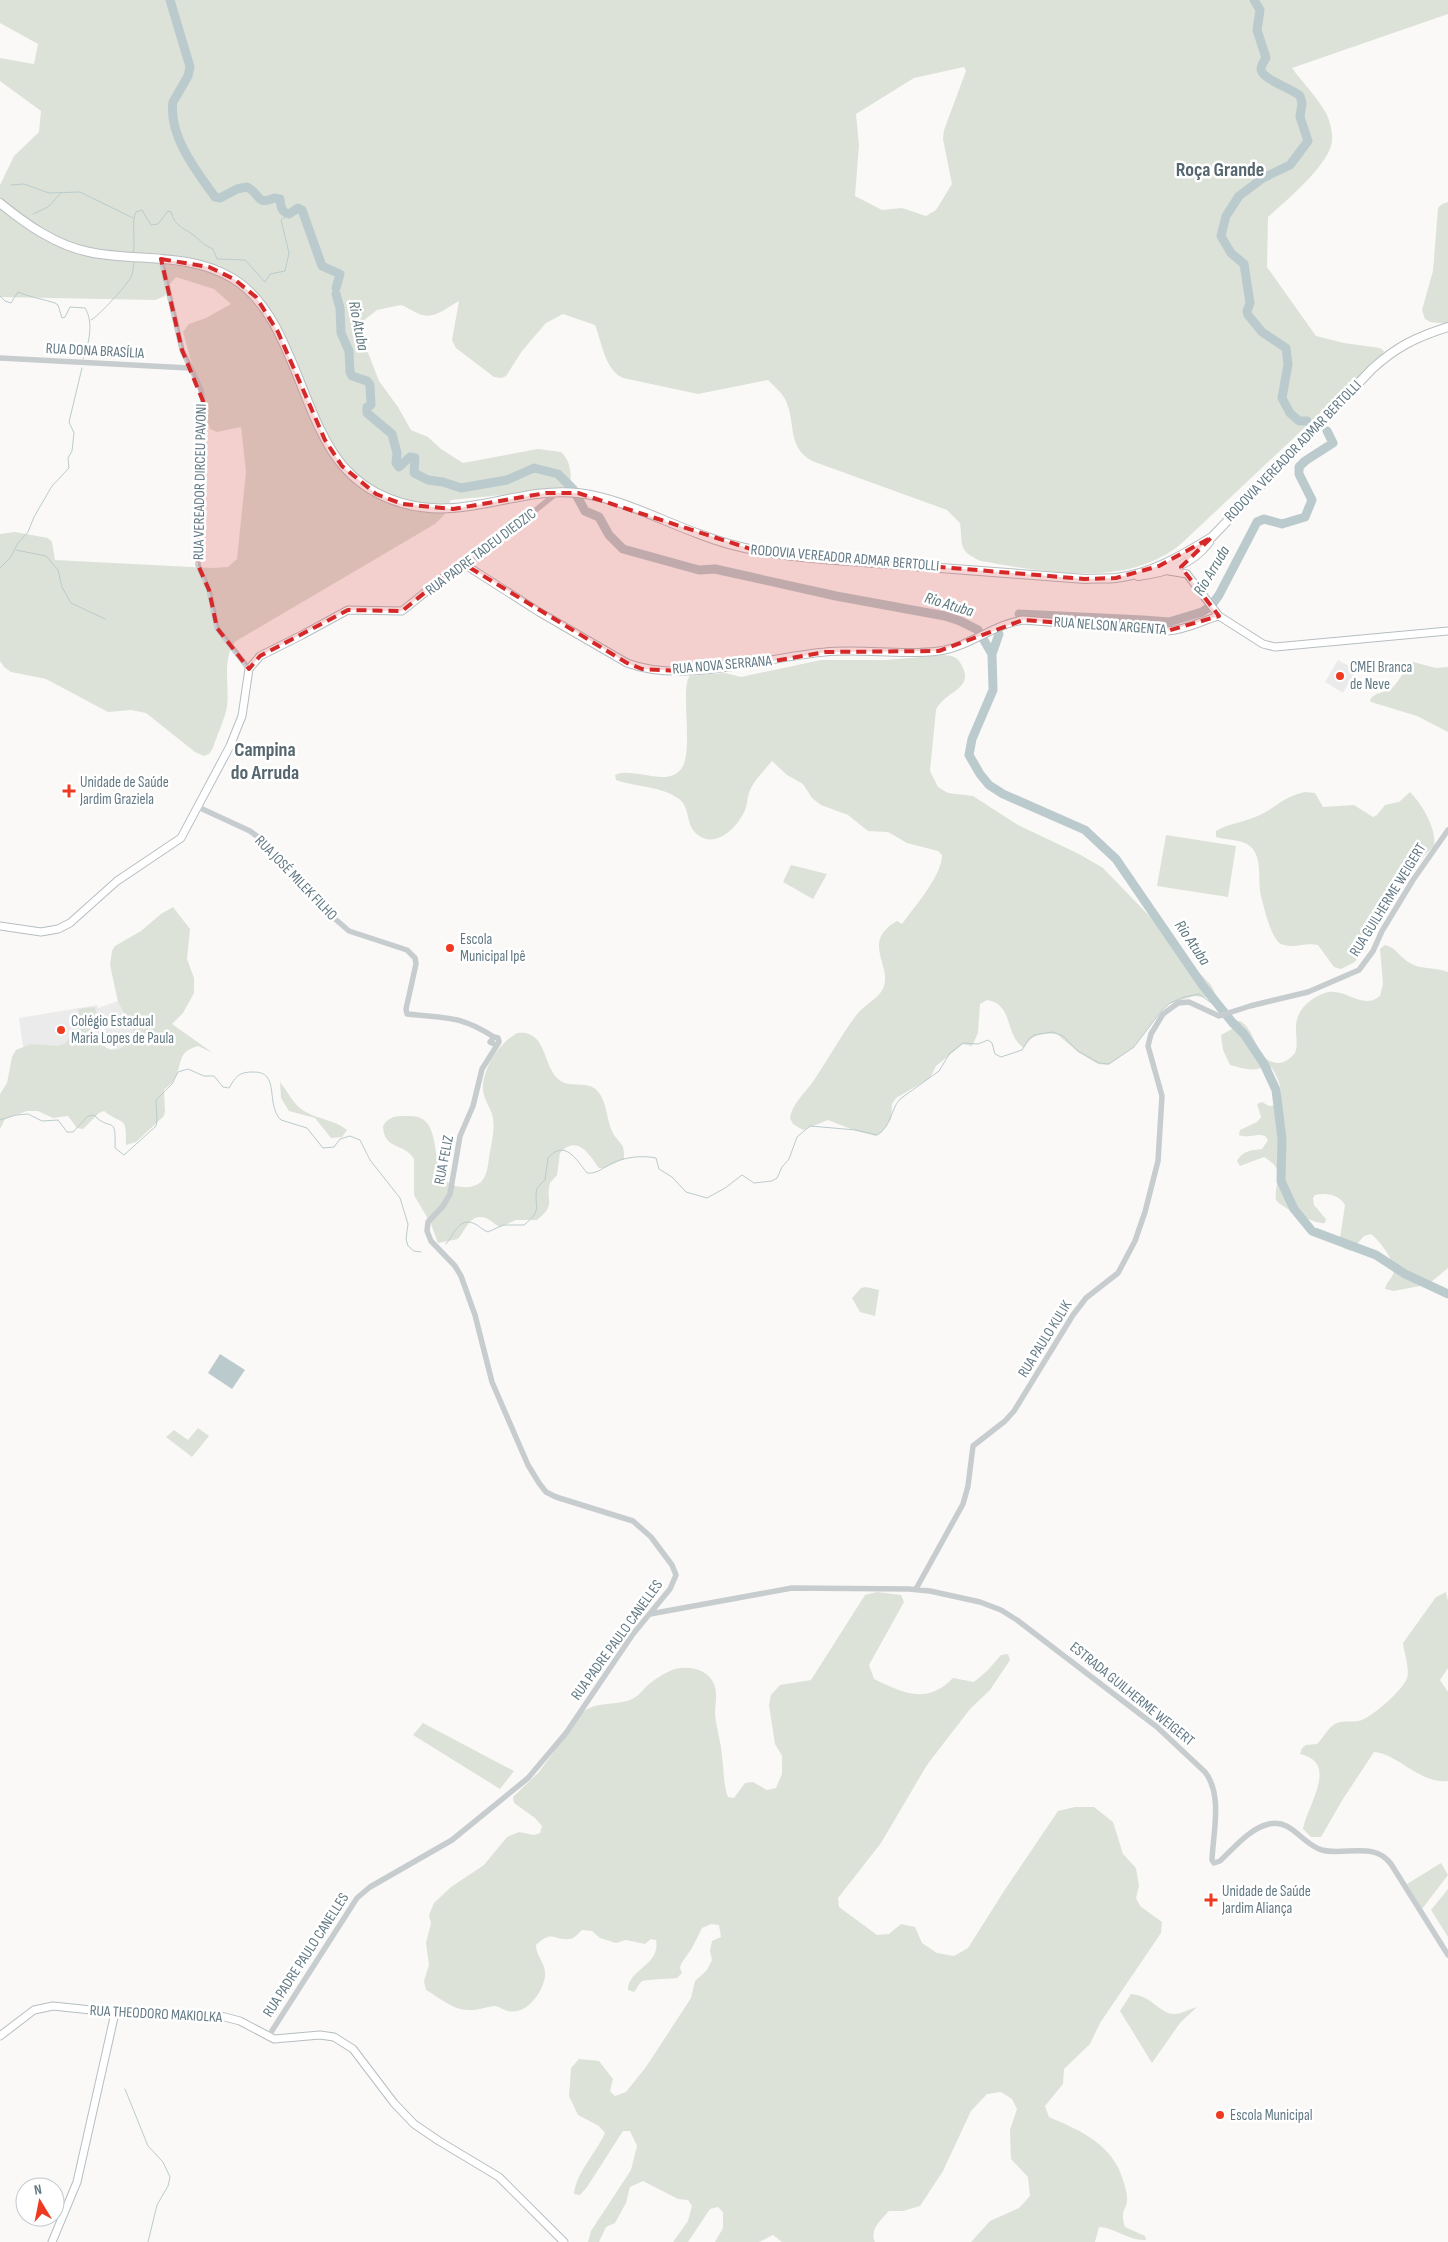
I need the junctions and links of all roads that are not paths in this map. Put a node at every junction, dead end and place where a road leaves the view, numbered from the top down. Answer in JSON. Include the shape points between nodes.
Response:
{"nodes":[{"id":1,"x":0,"y":202,"type":"edge"},
{"id":2,"x":161,"y":259,"type":"junction"},
{"id":3,"x":1448,"y":327,"type":"edge"},
{"id":4,"x":0,"y":358,"type":"edge"},
{"id":5,"x":189,"y":368,"type":"junction"},
{"id":6,"x":558,"y":492,"type":"junction"},
{"id":7,"x":1212,"y":537,"type":"junction"},
{"id":8,"x":1187,"y":562,"type":"junction"},
{"id":9,"x":467,"y":566,"type":"junction"},
{"id":10,"x":1170,"y":571,"type":"junction"},
{"id":11,"x":1186,"y":574,"type":"junction"},
{"id":12,"x":1116,"y":578,"type":"junction"},
{"id":13,"x":1219,"y":616,"type":"junction"},
{"id":14,"x":999,"y":626,"type":"joint"},
{"id":15,"x":1448,"y":631,"type":"edge"},
{"id":16,"x":248,"y":669,"type":"junction"},
{"id":17,"x":198,"y":807,"type":"junction"},
{"id":18,"x":1448,"y":830,"type":"edge"},
{"id":19,"x":0,"y":926,"type":"edge"},
{"id":20,"x":1222,"y":1016,"type":"joint"},
{"id":21,"x":493,"y":1042,"type":"joint"},
{"id":22,"x":427,"y":1231,"type":"joint"},
{"id":23,"x":916,"y":1589,"type":"junction"},
{"id":24,"x":650,"y":1614,"type":"junction"},
{"id":25,"x":1448,"y":1955,"type":"edge"},
{"id":26,"x":115,"y":2013,"type":"junction"},
{"id":27,"x":0,"y":2036,"type":"edge"},
{"id":28,"x":268,"y":2037,"type":"junction"},
{"id":29,"x":52,"y":2242,"type":"edge"},
{"id":30,"x":564,"y":2242,"type":"edge"}],
"edges":[{"from":1,"to":2,"type":"highway","name":"RODOVIA VEREADOR ADMAR BERTOLLI","via":[[50,238],[70,247],[107,255]]},
{"from":2,"to":5,"type":"street","name":"RUA VEREADOR DIRCEU PAVONI"},
{"from":2,"to":6,"type":"highway","name":"RODOVIA VEREADOR ADMAR BERTOLLI","via":[[210,267],[234,279],[256,297],[278,332],[325,440],[342,466],[376,494],[423,509],[453,509]]},
{"from":3,"to":7,"type":"highway","name":"RODOVIA VEREADOR ADMAR BERTOLLI","via":[[1412,339],[1378,363]]},
{"from":4,"to":5,"type":"street","name":"RUA DONA BRASÍLIA"},
{"from":5,"to":16,"type":"street","name":"RUA VEREADOR DIRCEU PAVONI","via":[[203,401],[198,477],[198,565],[209,590],[217,628]]},
{"from":6,"to":9,"type":"street","name":"RUA PADRE TADEU DIEDZIC"},
{"from":6,"to":12,"type":"highway","name":"RODOVIA VEREADOR ADMAR BERTOLLI","via":[[578,493],[631,507],[698,534],[760,552],[1085,579]]},
{"from":7,"to":8,"type":"highway"},
{"from":7,"to":12,"type":"highway","name":"RODOVIA VEREADOR ADMAR BERTOLLI","via":[[1159,566]]},
{"from":8,"to":10,"type":"highway"},
{"from":8,"to":11,"type":"main road"},
{"from":9,"to":14,"type":"main road","name":"RUA NOVA SERRANA","via":[[554,621],[642,669],[679,671],[739,667],[826,652],[939,651],[970,642]]},
{"from":9,"to":16,"type":"main road","name":"RUA PADRE TADEU DIEDZIC","via":[[443,578],[402,611],[348,610],[260,656]]},
{"from":10,"to":11,"type":"main road"},
{"from":10,"to":12,"type":"highway"},
{"from":11,"to":13,"type":"main road"},
{"from":13,"to":14,"type":"main road","name":"RUA NELSON ARGENTA","via":[[1182,630],[1167,631],[1023,620]]},
{"from":13,"to":15,"type":"main road","via":[[1263,644],[1275,647]]},
{"from":16,"to":17,"type":"main road","via":[[238,728]]},
{"from":17,"to":19,"type":"main road","via":[[181,838],[117,881],[70,923],[41,932]]},
{"from":17,"to":21,"type":"street","name":"RUA JOSÉ MILEK FILHO","via":[[262,840],[326,911],[349,931],[407,950],[416,964],[407,1014],[440,1016],[465,1022],[481,1029]]},
{"from":18,"to":20,"type":"street","name":"RUA GUILHERME WEIGERT","via":[[1413,880],[1359,970],[1308,992]]},
{"from":20,"to":23,"type":"street","name":"RUA PAULO KULIK","via":[[1195,1004],[1178,1003],[1163,1014],[1151,1034],[1149,1052],[1162,1096],[1158,1161],[1132,1247],[1118,1273],[1086,1298],[1073,1315],[1010,1417],[973,1446],[963,1504]]},
{"from":21,"to":22,"type":"street","name":"RUA FELIZ","via":[[460,1136],[450,1194],[430,1219]]},
{"from":22,"to":24,"type":"street","name":"RUA PADRE PAULO CANELLES","via":[[431,1241],[461,1276],[492,1382],[528,1465],[542,1488],[556,1498],[633,1521],[652,1538],[674,1570],[674,1583]]},
{"from":23,"to":24,"type":"street","name":"ESTRADA GUILHERME WEIGERT","via":[[797,1588]]},
{"from":23,"to":25,"type":"street","name":"ESTRADA GUILHERME WEIGERT","via":[[980,1602],[1013,1616],[1157,1727],[1205,1772],[1213,1786],[1214,1863],[1253,1831],[1276,1823],[1290,1827],[1319,1848],[1381,1854],[1391,1864]]},
{"from":24,"to":28,"type":"street","name":"RUA PADRE PAULO CANELLES","via":[[566,1733],[528,1778],[452,1840],[370,1886],[357,1898]]},
{"from":26,"to":27,"type":"main road","name":"RUA THEODORO MAKIOLKA","via":[[43,2007],[28,2014]]},
{"from":26,"to":28,"type":"main road","name":"RUA THEODORO MAKIOLKA","via":[[217,2015],[240,2021]]},
{"from":26,"to":29,"type":"main road","via":[[77,2182]]},
{"from":28,"to":30,"type":"main road","name":"RUA THEODORO MAKIOLKA","via":[[327,2035],[347,2044],[408,2118],[434,2139],[498,2177]]}]}
